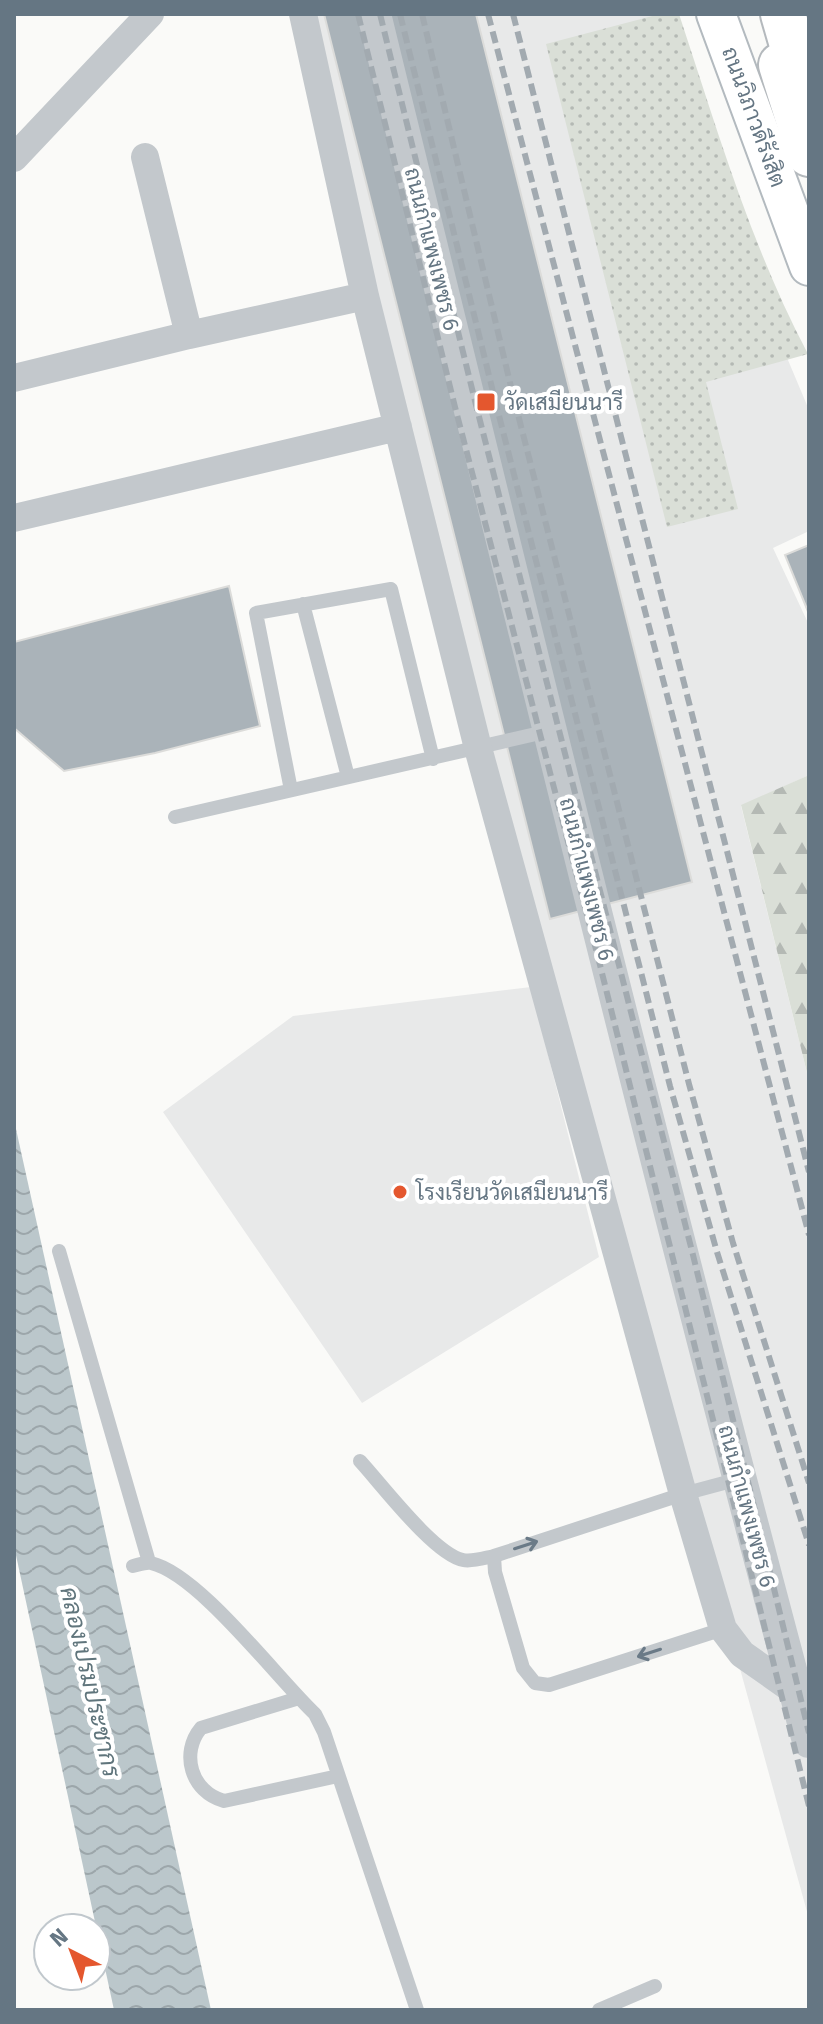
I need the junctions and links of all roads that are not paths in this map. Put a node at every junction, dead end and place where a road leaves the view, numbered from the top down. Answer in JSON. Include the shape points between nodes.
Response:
{"nodes":[{"id":1,"x":150,"y":14,"type":"edge"},
{"id":2,"x":303,"y":14,"type":"edge"},
{"id":3,"x":374,"y":14,"type":"edge"},
{"id":4,"x":716,"y":14,"type":"edge"},
{"id":5,"x":765,"y":14,"type":"edge"},
{"id":6,"x":783,"y":14,"type":"edge"},
{"id":7,"x":809,"y":104,"type":"edge"},
{"id":8,"x":809,"y":154,"type":"edge"},
{"id":9,"x":145,"y":157,"type":"dead end"},
{"id":10,"x":14,"y":158,"type":"edge"},
{"id":11,"x":809,"y":266,"type":"edge"},
{"id":12,"x":365,"y":296,"type":"junction"},
{"id":13,"x":189,"y":335,"type":"junction"},
{"id":14,"x":14,"y":378,"type":"edge"},
{"id":15,"x":398,"y":427,"type":"junction"},
{"id":16,"x":14,"y":518,"type":"edge"},
{"id":17,"x":303,"y":604,"type":"junction"},
{"id":18,"x":549,"y":731,"type":"junction"},
{"id":19,"x":478,"y":748,"type":"junction"},
{"id":20,"x":433,"y":759,"type":"junction"},
{"id":21,"x":348,"y":777,"type":"junction"},
{"id":22,"x":291,"y":790,"type":"junction"},
{"id":23,"x":175,"y":817,"type":"dead end"},
{"id":24,"x":59,"y":1251,"type":"dead end"},
{"id":25,"x":360,"y":1461,"type":"dead end"},
{"id":26,"x":739,"y":1479,"type":"junction"},
{"id":27,"x":683,"y":1494,"type":"junction"},
{"id":28,"x":494,"y":1556,"type":"junction"},
{"id":29,"x":149,"y":1562,"type":"junction"},
{"id":30,"x":133,"y":1566,"type":"dead end"},
{"id":31,"x":723,"y":1629,"type":"junction"},
{"id":32,"x":796,"y":1692,"type":"junction"},
{"id":33,"x":299,"y":1698,"type":"junction"},
{"id":34,"x":809,"y":1741,"type":"edge"},
{"id":35,"x":338,"y":1776,"type":"junction"},
{"id":36,"x":655,"y":1986,"type":"dead end"},
{"id":37,"x":417,"y":2010,"type":"edge"},
{"id":38,"x":599,"y":2010,"type":"edge"}],
"edges":[{"from":1,"to":10,"type":"street"},
{"from":2,"to":12,"type":"street"},
{"from":3,"to":18,"type":"street","name":"ถนนกำแพงเพชร 6"},
{"from":4,"to":11,"type":"main road","name":"ถนนวิภาวดีรังสิต"},
{"from":5,"to":8,"type":"highway","name":"ถนนวิภาวดีรังสิต"},
{"from":6,"to":7,"type":"highway"},
{"from":9,"to":13,"type":"street"},
{"from":12,"to":13,"type":"street"},
{"from":12,"to":15,"type":"street"},
{"from":13,"to":14,"type":"street"},
{"from":15,"to":16,"type":"street"},
{"from":15,"to":19,"type":"street"},
{"from":17,"to":20,"type":"lane","via":[[391,589]]},
{"from":17,"to":21,"type":"lane"},
{"from":17,"to":22,"type":"lane","via":[[256,613]]},
{"from":18,"to":19,"type":"lane"},
{"from":18,"to":26,"type":"street","name":"ถนนกำแพงเพชร 6"},
{"from":19,"to":20,"type":"lane"},
{"from":19,"to":27,"type":"street"},
{"from":20,"to":21,"type":"lane"},
{"from":21,"to":22,"type":"lane"},
{"from":22,"to":23,"type":"lane"},
{"from":24,"to":29,"type":"lane"},
{"from":25,"to":28,"type":"lane","via":[[449,1555],[467,1561]]},
{"from":26,"to":27,"type":"lane"},
{"from":26,"to":32,"type":"street","name":"ถนนกำแพงเพชร 6"},
{"from":28,"to":27,"type":"lane","one_way":true},
{"from":27,"to":31,"type":"street"},
{"from":31,"to":28,"type":"lane","one_way":true,"via":[[549,1685],[535,1683],[523,1668]]},
{"from":29,"to":30,"type":"lane"},
{"from":29,"to":33,"type":"lane","via":[[180,1577],[207,1599]]},
{"from":31,"to":32,"type":"street","via":[[742,1654]]},
{"from":32,"to":34,"type":"street","name":"ถนนกำแพงเพชร 6"},
{"from":33,"to":35,"type":"lane","via":[[324,1732]]},
{"from":33,"to":35,"type":"lane","via":[[201,1728],[193,1738],[195,1779],[211,1798],[224,1801]]},
{"from":35,"to":37,"type":"lane"},
{"from":36,"to":38,"type":"lane"}]}
